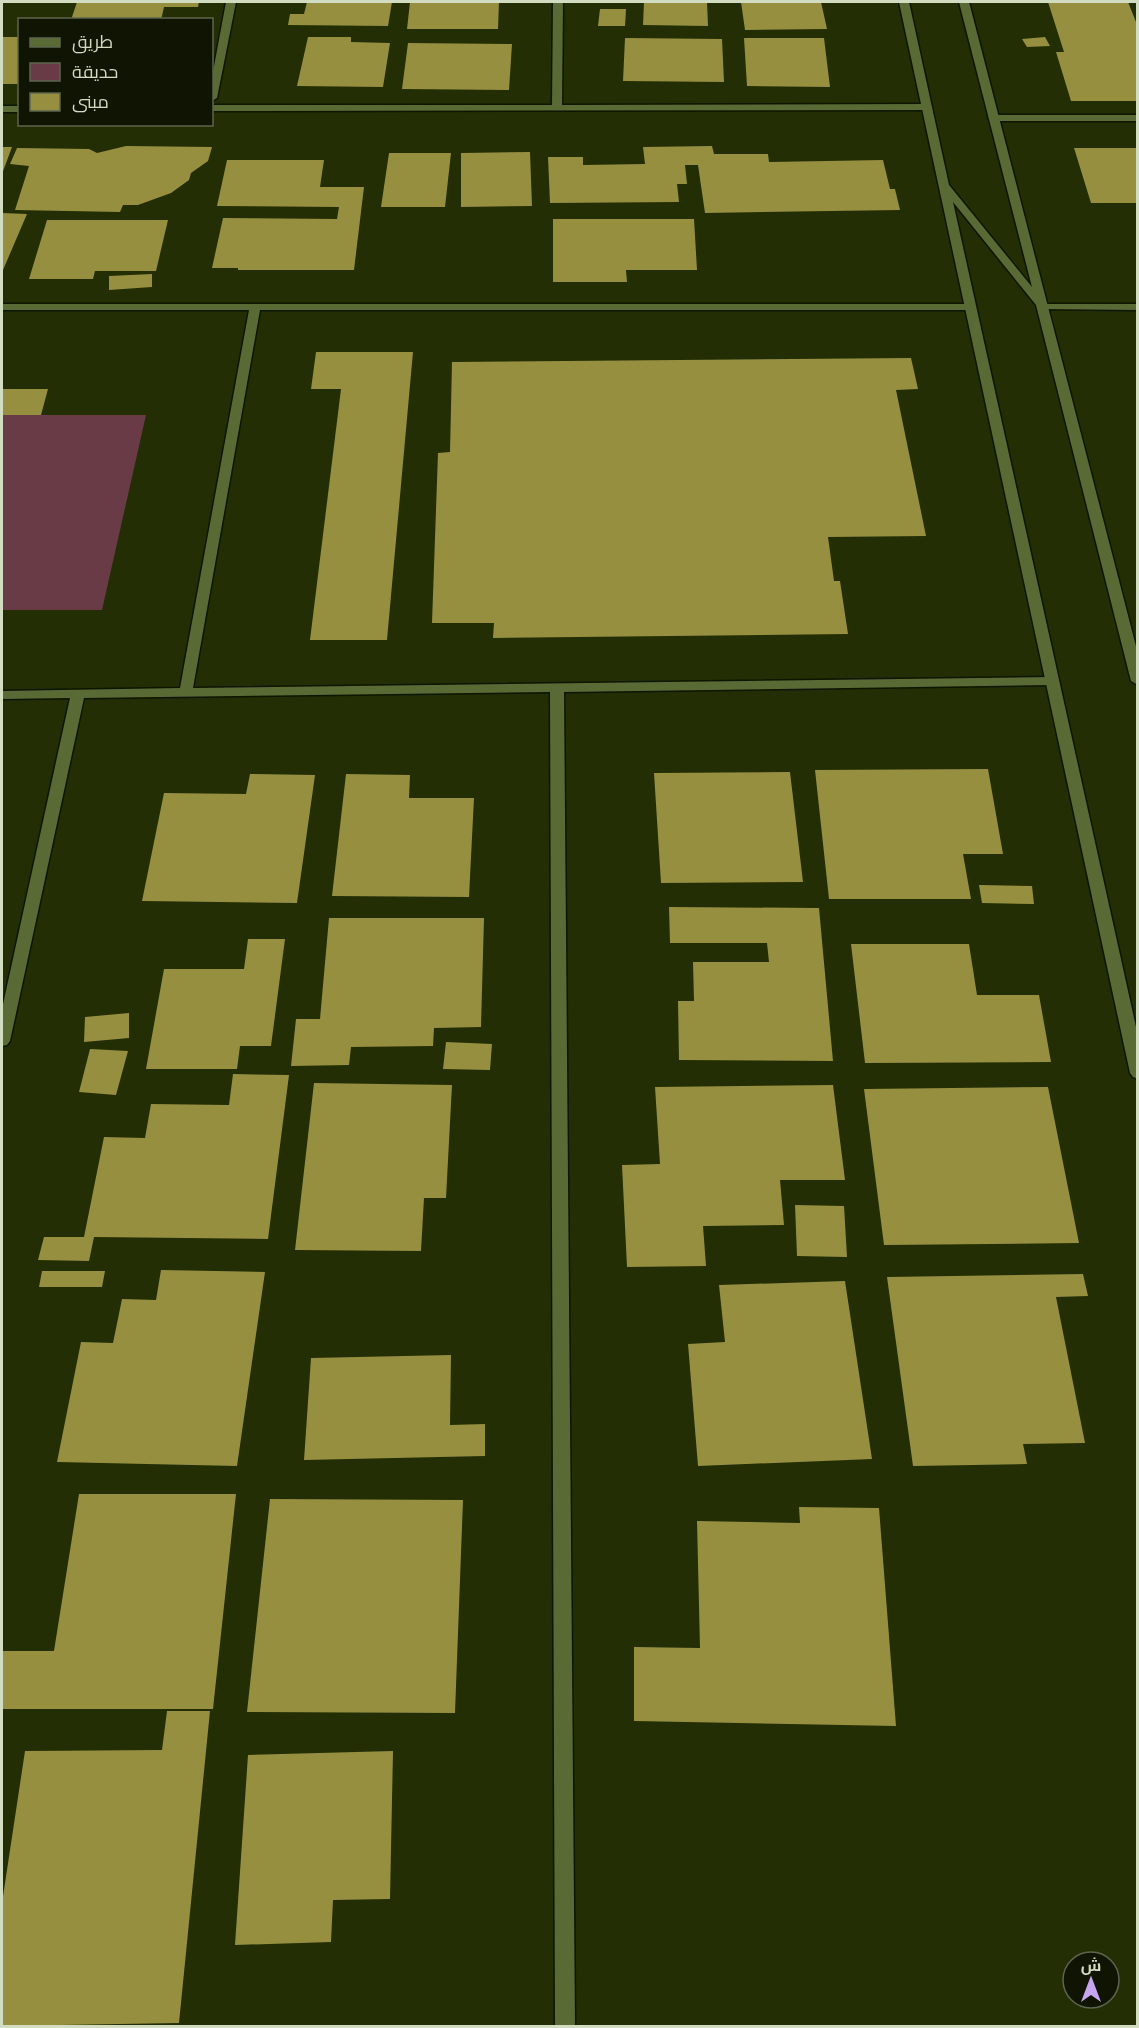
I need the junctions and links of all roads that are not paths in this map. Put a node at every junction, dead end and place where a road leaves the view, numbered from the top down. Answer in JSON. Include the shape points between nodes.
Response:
{"nodes":[{"id":1,"x":231,"y":2,"type":"edge"},
{"id":2,"x":558,"y":2,"type":"edge"},
{"id":3,"x":904,"y":2,"type":"edge"},
{"id":4,"x":964,"y":2,"type":"edge"},
{"id":5,"x":213,"y":93,"type":"edge"},
{"id":6,"x":927,"y":107,"type":"junction"},
{"id":7,"x":213,"y":108,"type":"edge"},
{"id":8,"x":557,"y":108,"type":"junction"},
{"id":9,"x":2,"y":109,"type":"edge"},
{"id":10,"x":18,"y":109,"type":"edge"},
{"id":11,"x":993,"y":118,"type":"junction"},
{"id":12,"x":1137,"y":118,"type":"edge"},
{"id":13,"x":944,"y":184,"type":"junction"},
{"id":14,"x":1042,"y":306,"type":"junction"},
{"id":15,"x":2,"y":307,"type":"edge"},
{"id":16,"x":255,"y":307,"type":"junction"},
{"id":17,"x":970,"y":307,"type":"junction"},
{"id":18,"x":1137,"y":307,"type":"edge"},
{"id":19,"x":1052,"y":681,"type":"junction"},
{"id":20,"x":1137,"y":681,"type":"edge"},
{"id":21,"x":557,"y":688,"type":"junction"},
{"id":22,"x":186,"y":692,"type":"junction"},
{"id":23,"x":78,"y":694,"type":"junction"},
{"id":24,"x":2,"y":695,"type":"edge"},
{"id":25,"x":2,"y":1041,"type":"edge"},
{"id":26,"x":1137,"y":1073,"type":"edge"},
{"id":27,"x":565,"y":2026,"type":"edge"}],
"edges":[{"from":1,"to":5,"type":"street"},
{"from":2,"to":8,"type":"street"},
{"from":3,"to":6,"type":"street"},
{"from":4,"to":11,"type":"street"},
{"from":6,"to":8,"type":"street"},
{"from":6,"to":13,"type":"street"},
{"from":7,"to":8,"type":"street"},
{"from":9,"to":10,"type":"street"},
{"from":11,"to":12,"type":"street"},
{"from":11,"to":14,"type":"street"},
{"from":13,"to":14,"type":"street"},
{"from":13,"to":17,"type":"street"},
{"from":14,"to":18,"type":"street"},
{"from":14,"to":20,"type":"street"},
{"from":15,"to":16,"type":"street"},
{"from":16,"to":17,"type":"street"},
{"from":16,"to":22,"type":"street"},
{"from":17,"to":19,"type":"street"},
{"from":19,"to":21,"type":"street"},
{"from":19,"to":26,"type":"street"},
{"from":21,"to":22,"type":"street"},
{"from":21,"to":27,"type":"street"},
{"from":22,"to":23,"type":"street"},
{"from":23,"to":24,"type":"street"},
{"from":23,"to":25,"type":"street"}]}
